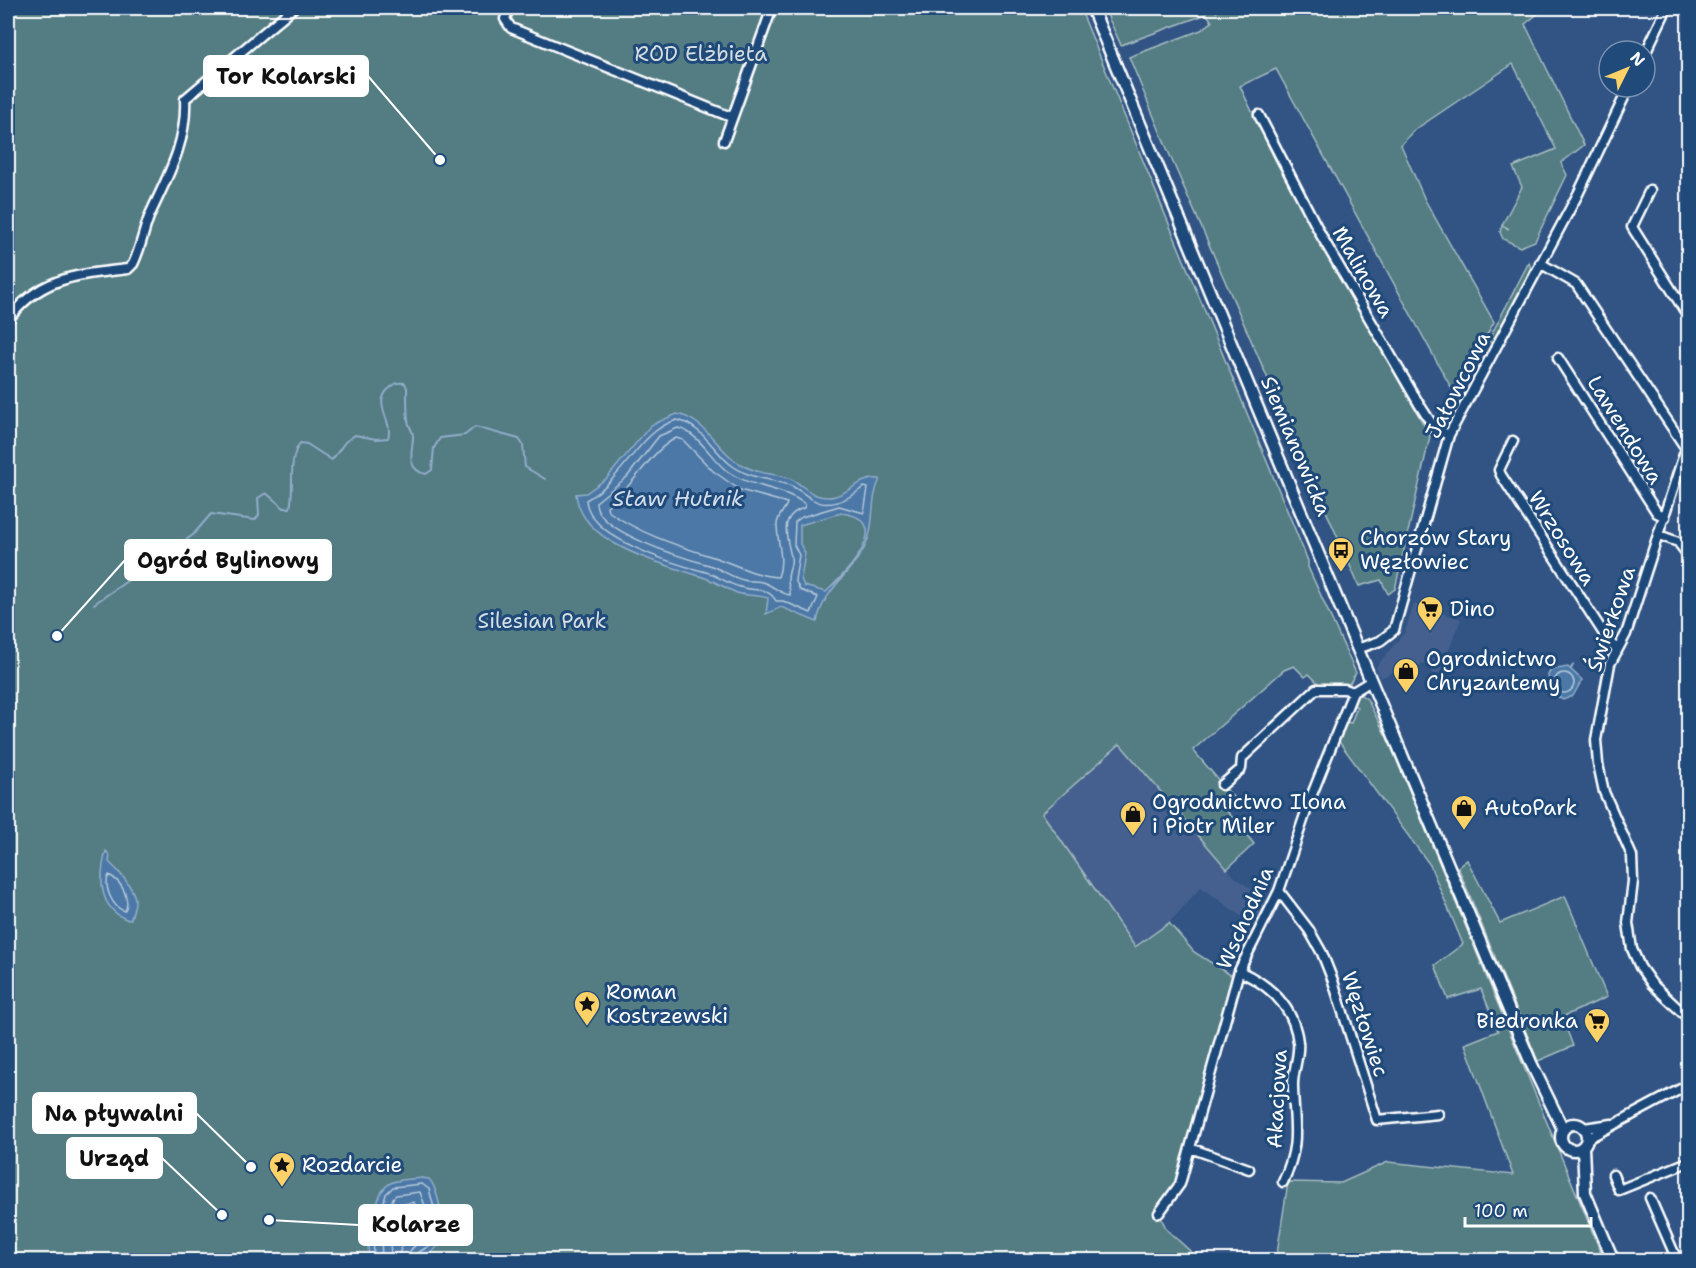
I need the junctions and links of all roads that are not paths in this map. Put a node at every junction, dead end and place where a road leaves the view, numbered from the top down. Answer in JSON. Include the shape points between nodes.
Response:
{"nodes":[{"id":1,"x":292,"y":8,"type":"edge"},
{"id":2,"x":509,"y":8,"type":"edge"},
{"id":3,"x":772,"y":8,"type":"edge"},
{"id":4,"x":1092,"y":8,"type":"edge"},
{"id":5,"x":1667,"y":8,"type":"edge"},
{"id":6,"x":1652,"y":39,"type":"edge"},
{"id":7,"x":1623,"y":99,"type":"edge"},
{"id":8,"x":1259,"y":115,"type":"dead end"},
{"id":9,"x":731,"y":117,"type":"junction"},
{"id":10,"x":724,"y":141,"type":"dead end"},
{"id":11,"x":1650,"y":190,"type":"dead end"},
{"id":12,"x":1540,"y":263,"type":"junction"},
{"id":13,"x":1689,"y":316,"type":"edge"},
{"id":14,"x":8,"y":320,"type":"edge"},
{"id":15,"x":1558,"y":358,"type":"dead end"},
{"id":16,"x":1449,"y":435,"type":"junction"},
{"id":17,"x":1513,"y":441,"type":"dead end"},
{"id":18,"x":1688,"y":448,"type":"edge"},
{"id":19,"x":1665,"y":517,"type":"junction"},
{"id":20,"x":1659,"y":535,"type":"junction"},
{"id":21,"x":1689,"y":555,"type":"edge"},
{"id":22,"x":1357,"y":649,"type":"junction"},
{"id":23,"x":1616,"y":649,"type":"junction"},
{"id":24,"x":1371,"y":681,"type":"junction"},
{"id":25,"x":1353,"y":692,"type":"junction"},
{"id":26,"x":1221,"y":785,"type":"dead end"},
{"id":27,"x":1279,"y":891,"type":"junction"},
{"id":28,"x":1239,"y":971,"type":"junction"},
{"id":29,"x":1689,"y":1018,"type":"edge"},
{"id":30,"x":1686,"y":1085,"type":"edge"},
{"id":31,"x":1438,"y":1114,"type":"dead end"},
{"id":32,"x":1612,"y":1124,"type":"junction"},
{"id":33,"x":1568,"y":1126,"type":"junction"},
{"id":34,"x":1584,"y":1128,"type":"junction"},
{"id":35,"x":1585,"y":1143,"type":"junction"},
{"id":36,"x":1190,"y":1148,"type":"junction"},
{"id":37,"x":1571,"y":1150,"type":"junction"},
{"id":38,"x":1689,"y":1162,"type":"edge"},
{"id":39,"x":1249,"y":1169,"type":"dead end"},
{"id":40,"x":1613,"y":1175,"type":"dead end"},
{"id":41,"x":1283,"y":1182,"type":"dead end"},
{"id":42,"x":1583,"y":1182,"type":"junction"},
{"id":43,"x":1650,"y":1198,"type":"dead end"},
{"id":44,"x":1159,"y":1214,"type":"dead end"},
{"id":45,"x":1613,"y":1260,"type":"edge"},
{"id":46,"x":1677,"y":1260,"type":"edge"}],
"edges":[{"from":1,"to":14,"type":"street","via":[[185,99],[183,135],[175,162],[128,269],[57,280],[32,294]]},
{"from":2,"to":9,"type":"street","via":[[505,20],[511,28]]},
{"from":3,"to":9,"type":"street"},
{"from":4,"to":22,"type":"street","name":"Siemianowicka"},
{"from":5,"to":6,"type":"street"},
{"from":7,"to":12,"type":"street","name":"Jałowcowa","via":[[1578,195]]},
{"from":8,"to":16,"type":"street","name":"Malinowa","via":[[1322,237],[1419,404],[1434,427]]},
{"from":9,"to":10,"type":"street"},
{"from":11,"to":13,"type":"street","via":[[1632,227]]},
{"from":12,"to":16,"type":"street","name":"Jałowcowa"},
{"from":12,"to":18,"type":"street","name":"Świerkowa","via":[[1576,284]]},
{"from":15,"to":19,"type":"street","name":"Lawendowa","via":[[1657,513]]},
{"from":16,"to":22,"type":"street","name":"Jałowcowa","via":[[1396,625],[1386,638]]},
{"from":17,"to":23,"type":"street","name":"Wrzosowa","via":[[1499,470],[1501,475],[1554,561]]},
{"from":18,"to":19,"type":"street","name":"Świerkowa"},
{"from":19,"to":20,"type":"street","name":"Świerkowa"},
{"from":20,"to":21,"type":"street","via":[[1678,542]]},
{"from":20,"to":23,"type":"street","name":"Świerkowa","via":[[1626,634]]},
{"from":22,"to":24,"type":"street","name":"Siemianowicka"},
{"from":23,"to":29,"type":"street","name":"Świerkowa","via":[[1596,740],[1604,792],[1632,856],[1630,939],[1646,975]]},
{"from":24,"to":25,"type":"street"},
{"from":24,"to":33,"type":"street","name":"Siemianowicka","via":[[1533,1067]]},
{"from":25,"to":26,"type":"street","via":[[1316,689],[1242,758],[1241,769]]},
{"from":25,"to":27,"type":"street","name":"Wschodnia"},
{"from":27,"to":28,"type":"street","name":"Wschodnia"},
{"from":27,"to":31,"type":"street","name":"Węzłowiec","via":[[1322,953],[1377,1120]]},
{"from":28,"to":36,"type":"street","name":"Wschodnia"},
{"from":28,"to":41,"type":"street","name":"Akacjowa","via":[[1280,998],[1298,1042],[1293,1086],[1297,1140]]},
{"from":30,"to":32,"type":"street"},
{"from":32,"to":34,"type":"street"},
{"from":32,"to":35,"type":"street"},
{"from":33,"to":34,"type":"street"},
{"from":33,"to":37,"type":"street","via":[[1561,1139]]},
{"from":34,"to":35,"type":"street"},
{"from":35,"to":37,"type":"street"},
{"from":35,"to":42,"type":"street"},
{"from":36,"to":39,"type":"street"},
{"from":36,"to":44,"type":"street","name":"Wschodnia","via":[[1180,1184]]},
{"from":37,"to":42,"type":"street"},
{"from":38,"to":40,"type":"street","via":[[1619,1190]]},
{"from":42,"to":45,"type":"street"},
{"from":43,"to":46,"type":"street"}]}
